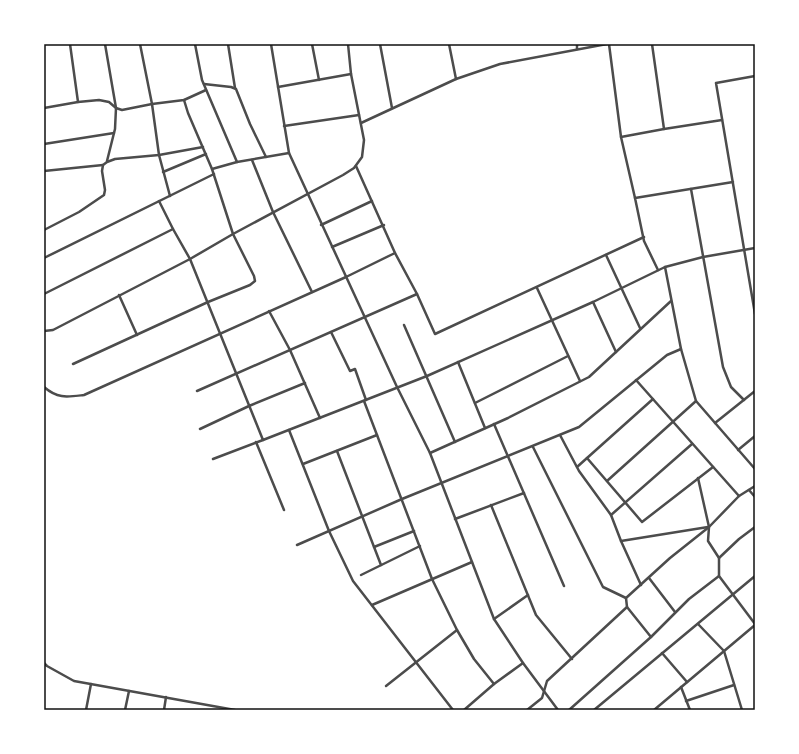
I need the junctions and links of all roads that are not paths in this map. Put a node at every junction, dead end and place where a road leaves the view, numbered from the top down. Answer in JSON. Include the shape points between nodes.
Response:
{"nodes":[{"id":1,"x":70,"y":44,"type":"edge"},
{"id":2,"x":105,"y":44,"type":"edge"},
{"id":3,"x":140,"y":44,"type":"edge"},
{"id":4,"x":195,"y":44,"type":"edge"},
{"id":5,"x":228,"y":44,"type":"edge"},
{"id":6,"x":271,"y":44,"type":"edge"},
{"id":7,"x":312,"y":44,"type":"edge"},
{"id":8,"x":348,"y":44,"type":"edge"},
{"id":9,"x":380,"y":44,"type":"edge"},
{"id":10,"x":449,"y":44,"type":"edge"},
{"id":11,"x":577,"y":44,"type":"edge"},
{"id":12,"x":608,"y":44,"type":"edge"},
{"id":13,"x":652,"y":44,"type":"edge"},
{"id":14,"x":577,"y":50,"type":"junction"},
{"id":15,"x":351,"y":74,"type":"junction"},
{"id":16,"x":755,"y":76,"type":"edge"},
{"id":17,"x":456,"y":79,"type":"junction"},
{"id":18,"x":318,"y":80,"type":"junction"},
{"id":19,"x":204,"y":84,"type":"junction"},
{"id":20,"x":278,"y":87,"type":"junction"},
{"id":21,"x":236,"y":89,"type":"junction"},
{"id":22,"x":206,"y":90,"type":"junction"},
{"id":23,"x":184,"y":100,"type":"junction"},
{"id":24,"x":78,"y":102,"type":"junction"},
{"id":25,"x":152,"y":104,"type":"junction"},
{"id":26,"x":44,"y":108,"type":"edge"},
{"id":27,"x":116,"y":108,"type":"junction"},
{"id":28,"x":392,"y":108,"type":"junction"},
{"id":29,"x":360,"y":115,"type":"junction"},
{"id":30,"x":722,"y":120,"type":"junction"},
{"id":31,"x":361,"y":122,"type":"junction"},
{"id":32,"x":284,"y":126,"type":"junction"},
{"id":33,"x":664,"y":129,"type":"junction"},
{"id":34,"x":114,"y":134,"type":"junction"},
{"id":35,"x":622,"y":137,"type":"junction"},
{"id":36,"x":44,"y":144,"type":"edge"},
{"id":37,"x":203,"y":148,"type":"junction"},
{"id":38,"x":289,"y":153,"type":"junction"},
{"id":39,"x":206,"y":154,"type":"junction"},
{"id":40,"x":159,"y":156,"type":"junction"},
{"id":41,"x":266,"y":157,"type":"junction"},
{"id":42,"x":252,"y":160,"type":"junction"},
{"id":43,"x":107,"y":162,"type":"junction"},
{"id":44,"x":237,"y":162,"type":"junction"},
{"id":45,"x":103,"y":165,"type":"junction"},
{"id":46,"x":356,"y":166,"type":"junction"},
{"id":47,"x":212,"y":169,"type":"junction"},
{"id":48,"x":44,"y":171,"type":"edge"},
{"id":49,"x":162,"y":172,"type":"junction"},
{"id":50,"x":214,"y":174,"type":"junction"},
{"id":51,"x":733,"y":182,"type":"junction"},
{"id":52,"x":691,"y":189,"type":"junction"},
{"id":53,"x":307,"y":194,"type":"junction"},
{"id":54,"x":170,"y":196,"type":"junction"},
{"id":55,"x":635,"y":198,"type":"junction"},
{"id":56,"x":159,"y":201,"type":"junction"},
{"id":57,"x":372,"y":201,"type":"junction"},
{"id":58,"x":274,"y":212,"type":"junction"},
{"id":59,"x":321,"y":224,"type":"junction"},
{"id":60,"x":384,"y":225,"type":"junction"},
{"id":61,"x":173,"y":229,"type":"junction"},
{"id":62,"x":44,"y":230,"type":"edge"},
{"id":63,"x":233,"y":234,"type":"junction"},
{"id":64,"x":644,"y":238,"type":"junction"},
{"id":65,"x":332,"y":247,"type":"junction"},
{"id":66,"x":755,"y":248,"type":"edge"},
{"id":67,"x":745,"y":250,"type":"junction"},
{"id":68,"x":395,"y":252,"type":"junction"},
{"id":69,"x":606,"y":255,"type":"junction"},
{"id":70,"x":703,"y":257,"type":"junction"},
{"id":71,"x":44,"y":258,"type":"edge"},
{"id":72,"x":190,"y":259,"type":"junction"},
{"id":73,"x":665,"y":267,"type":"junction"},
{"id":74,"x":658,"y":270,"type":"junction"},
{"id":75,"x":346,"y":277,"type":"junction"},
{"id":76,"x":536,"y":288,"type":"junction"},
{"id":77,"x":621,"y":288,"type":"junction"},
{"id":78,"x":312,"y":292,"type":"junction"},
{"id":79,"x":44,"y":294,"type":"edge"},
{"id":80,"x":417,"y":294,"type":"junction"},
{"id":81,"x":119,"y":295,"type":"junction"},
{"id":82,"x":671,"y":301,"type":"junction"},
{"id":83,"x":208,"y":302,"type":"junction"},
{"id":84,"x":592,"y":302,"type":"junction"},
{"id":85,"x":269,"y":311,"type":"junction"},
{"id":86,"x":755,"y":314,"type":"edge"},
{"id":87,"x":364,"y":317,"type":"junction"},
{"id":88,"x":551,"y":320,"type":"junction"},
{"id":89,"x":404,"y":324,"type":"dead end"},
{"id":90,"x":640,"y":328,"type":"junction"},
{"id":91,"x":44,"y":331,"type":"edge"},
{"id":92,"x":331,"y":332,"type":"junction"},
{"id":93,"x":220,"y":333,"type":"junction"},
{"id":94,"x":137,"y":335,"type":"junction"},
{"id":95,"x":681,"y":349,"type":"junction"},
{"id":96,"x":290,"y":350,"type":"junction"},
{"id":97,"x":616,"y":352,"type":"junction"},
{"id":98,"x":568,"y":356,"type":"junction"},
{"id":99,"x":458,"y":362,"type":"junction"},
{"id":100,"x":73,"y":364,"type":"dead end"},
{"id":101,"x":236,"y":374,"type":"junction"},
{"id":102,"x":427,"y":376,"type":"junction"},
{"id":103,"x":636,"y":380,"type":"junction"},
{"id":104,"x":305,"y":382,"type":"junction"},
{"id":105,"x":580,"y":382,"type":"junction"},
{"id":106,"x":44,"y":387,"type":"edge"},
{"id":107,"x":397,"y":387,"type":"junction"},
{"id":108,"x":197,"y":391,"type":"dead end"},
{"id":109,"x":755,"y":391,"type":"edge"},
{"id":110,"x":653,"y":399,"type":"junction"},
{"id":111,"x":744,"y":400,"type":"junction"},
{"id":112,"x":365,"y":401,"type":"junction"},
{"id":113,"x":696,"y":401,"type":"junction"},
{"id":114,"x":475,"y":403,"type":"junction"},
{"id":115,"x":249,"y":406,"type":"junction"},
{"id":116,"x":320,"y":418,"type":"junction"},
{"id":117,"x":673,"y":421,"type":"junction"},
{"id":118,"x":715,"y":423,"type":"junction"},
{"id":119,"x":494,"y":424,"type":"junction"},
{"id":120,"x":200,"y":428,"type":"dead end"},
{"id":121,"x":485,"y":428,"type":"junction"},
{"id":122,"x":289,"y":430,"type":"junction"},
{"id":123,"x":377,"y":435,"type":"junction"},
{"id":124,"x":560,"y":435,"type":"junction"},
{"id":125,"x":754,"y":437,"type":"edge"},
{"id":126,"x":263,"y":440,"type":"junction"},
{"id":127,"x":256,"y":442,"type":"junction"},
{"id":128,"x":455,"y":442,"type":"junction"},
{"id":129,"x":692,"y":444,"type":"junction"},
{"id":130,"x":533,"y":447,"type":"junction"},
{"id":131,"x":738,"y":450,"type":"junction"},
{"id":132,"x":336,"y":451,"type":"junction"},
{"id":133,"x":430,"y":452,"type":"junction"},
{"id":134,"x":508,"y":456,"type":"junction"},
{"id":135,"x":587,"y":458,"type":"junction"},
{"id":136,"x":213,"y":460,"type":"dead end"},
{"id":137,"x":303,"y":464,"type":"junction"},
{"id":138,"x":577,"y":467,"type":"junction"},
{"id":139,"x":713,"y":467,"type":"junction"},
{"id":140,"x":755,"y":469,"type":"edge"},
{"id":141,"x":698,"y":478,"type":"junction"},
{"id":142,"x":607,"y":481,"type":"junction"},
{"id":143,"x":442,"y":484,"type":"junction"},
{"id":144,"x":755,"y":486,"type":"edge"},
{"id":145,"x":749,"y":490,"type":"junction"},
{"id":146,"x":524,"y":493,"type":"junction"},
{"id":147,"x":739,"y":496,"type":"junction"},
{"id":148,"x":755,"y":497,"type":"edge"},
{"id":149,"x":402,"y":499,"type":"junction"},
{"id":150,"x":626,"y":502,"type":"junction"},
{"id":151,"x":491,"y":505,"type":"junction"},
{"id":152,"x":284,"y":510,"type":"dead end"},
{"id":153,"x":611,"y":515,"type":"junction"},
{"id":154,"x":362,"y":517,"type":"junction"},
{"id":155,"x":455,"y":519,"type":"junction"},
{"id":156,"x":708,"y":527,"type":"junction"},
{"id":157,"x":755,"y":527,"type":"edge"},
{"id":158,"x":329,"y":531,"type":"junction"},
{"id":159,"x":414,"y":531,"type":"junction"},
{"id":160,"x":621,"y":541,"type":"junction"},
{"id":161,"x":297,"y":545,"type":"dead end"},
{"id":162,"x":420,"y":546,"type":"junction"},
{"id":163,"x":374,"y":547,"type":"junction"},
{"id":164,"x":719,"y":558,"type":"junction"},
{"id":165,"x":472,"y":562,"type":"junction"},
{"id":166,"x":381,"y":565,"type":"junction"},
{"id":167,"x":361,"y":575,"type":"dead end"},
{"id":168,"x":719,"y":576,"type":"junction"},
{"id":169,"x":755,"y":576,"type":"edge"},
{"id":170,"x":649,"y":578,"type":"junction"},
{"id":171,"x":432,"y":579,"type":"junction"},
{"id":172,"x":641,"y":585,"type":"junction"},
{"id":173,"x":564,"y":586,"type":"dead end"},
{"id":174,"x":734,"y":594,"type":"junction"},
{"id":175,"x":528,"y":595,"type":"junction"},
{"id":176,"x":626,"y":598,"type":"junction"},
{"id":177,"x":372,"y":604,"type":"junction"},
{"id":178,"x":627,"y":607,"type":"junction"},
{"id":179,"x":675,"y":612,"type":"junction"},
{"id":180,"x":494,"y":619,"type":"junction"},
{"id":181,"x":698,"y":624,"type":"junction"},
{"id":182,"x":755,"y":625,"type":"edge"},
{"id":183,"x":457,"y":630,"type":"junction"},
{"id":184,"x":651,"y":637,"type":"junction"},
{"id":185,"x":724,"y":651,"type":"junction"},
{"id":186,"x":662,"y":653,"type":"junction"},
{"id":187,"x":572,"y":659,"type":"junction"},
{"id":188,"x":44,"y":663,"type":"edge"},
{"id":189,"x":417,"y":663,"type":"junction"},
{"id":190,"x":523,"y":663,"type":"junction"},
{"id":191,"x":687,"y":682,"type":"junction"},
{"id":192,"x":91,"y":684,"type":"junction"},
{"id":193,"x":494,"y":684,"type":"junction"},
{"id":194,"x":734,"y":685,"type":"junction"},
{"id":195,"x":386,"y":686,"type":"dead end"},
{"id":196,"x":681,"y":687,"type":"junction"},
{"id":197,"x":129,"y":691,"type":"junction"},
{"id":198,"x":544,"y":691,"type":"junction"},
{"id":199,"x":166,"y":697,"type":"junction"},
{"id":200,"x":686,"y":701,"type":"junction"},
{"id":201,"x":211,"y":706,"type":"junction"},
{"id":202,"x":86,"y":710,"type":"edge"},
{"id":203,"x":125,"y":710,"type":"edge"},
{"id":204,"x":164,"y":710,"type":"edge"},
{"id":205,"x":210,"y":710,"type":"edge"},
{"id":206,"x":235,"y":710,"type":"edge"},
{"id":207,"x":453,"y":710,"type":"edge"},
{"id":208,"x":464,"y":710,"type":"edge"},
{"id":209,"x":527,"y":710,"type":"edge"},
{"id":210,"x":558,"y":710,"type":"edge"},
{"id":211,"x":569,"y":710,"type":"edge"},
{"id":212,"x":594,"y":710,"type":"edge"},
{"id":213,"x":654,"y":710,"type":"edge"},
{"id":214,"x":690,"y":710,"type":"edge"},
{"id":215,"x":742,"y":710,"type":"edge"}],
"edges":[{"from":1,"to":24,"type":"street"},
{"from":2,"to":27,"type":"street"},
{"from":3,"to":25,"type":"street"},
{"from":4,"to":19,"type":"street"},
{"from":5,"to":21,"type":"street"},
{"from":6,"to":20,"type":"street"},
{"from":7,"to":18,"type":"street"},
{"from":8,"to":15,"type":"street"},
{"from":9,"to":28,"type":"street"},
{"from":10,"to":17,"type":"street"},
{"from":11,"to":14,"type":"street"},
{"from":12,"to":14,"type":"street"},
{"from":12,"to":35,"type":"street"},
{"from":13,"to":33,"type":"street"},
{"from":14,"to":17,"type":"street","via":[[500,64]]},
{"from":15,"to":18,"type":"street"},
{"from":15,"to":29,"type":"street"},
{"from":16,"to":30,"type":"street","via":[[716,83]]},
{"from":17,"to":28,"type":"street"},
{"from":18,"to":20,"type":"street"},
{"from":19,"to":21,"type":"street"},
{"from":19,"to":22,"type":"street"},
{"from":20,"to":32,"type":"street"},
{"from":21,"to":41,"type":"street"},
{"from":22,"to":23,"type":"street"},
{"from":22,"to":44,"type":"street"},
{"from":23,"to":25,"type":"street"},
{"from":23,"to":37,"type":"street"},
{"from":24,"to":26,"type":"street"},
{"from":24,"to":27,"type":"street","via":[[99,100],[108,102]]},
{"from":25,"to":27,"type":"street","via":[[122,110]]},
{"from":25,"to":40,"type":"street"},
{"from":27,"to":34,"type":"street"},
{"from":28,"to":31,"type":"street"},
{"from":29,"to":31,"type":"street"},
{"from":29,"to":32,"type":"street"},
{"from":30,"to":33,"type":"street"},
{"from":30,"to":51,"type":"street"},
{"from":31,"to":46,"type":"street","via":[[364,140],[362,157]]},
{"from":32,"to":38,"type":"street"},
{"from":33,"to":35,"type":"street"},
{"from":34,"to":36,"type":"street"},
{"from":34,"to":43,"type":"street"},
{"from":35,"to":55,"type":"street"},
{"from":37,"to":39,"type":"street"},
{"from":37,"to":40,"type":"street"},
{"from":38,"to":41,"type":"street"},
{"from":38,"to":53,"type":"street"},
{"from":39,"to":47,"type":"street"},
{"from":39,"to":49,"type":"street"},
{"from":40,"to":43,"type":"street","via":[[115,159]]},
{"from":40,"to":49,"type":"street"},
{"from":41,"to":42,"type":"street"},
{"from":42,"to":44,"type":"street"},
{"from":42,"to":58,"type":"street"},
{"from":43,"to":45,"type":"street"},
{"from":44,"to":47,"type":"street"},
{"from":45,"to":48,"type":"street"},
{"from":45,"to":62,"type":"street","via":[[104,195],[80,212]]},
{"from":46,"to":53,"type":"street"},
{"from":46,"to":57,"type":"street"},
{"from":47,"to":50,"type":"street"},
{"from":49,"to":54,"type":"street"},
{"from":50,"to":54,"type":"street"},
{"from":50,"to":63,"type":"street"},
{"from":51,"to":52,"type":"street"},
{"from":51,"to":67,"type":"street"},
{"from":52,"to":55,"type":"street"},
{"from":52,"to":70,"type":"street"},
{"from":53,"to":58,"type":"street"},
{"from":53,"to":59,"type":"street"},
{"from":54,"to":56,"type":"street"},
{"from":55,"to":64,"type":"street"},
{"from":56,"to":61,"type":"street"},
{"from":56,"to":71,"type":"street"},
{"from":57,"to":59,"type":"street"},
{"from":57,"to":60,"type":"street"},
{"from":58,"to":63,"type":"street"},
{"from":58,"to":78,"type":"street"},
{"from":59,"to":65,"type":"street"},
{"from":60,"to":65,"type":"street"},
{"from":60,"to":68,"type":"street"},
{"from":61,"to":72,"type":"street"},
{"from":61,"to":79,"type":"street"},
{"from":63,"to":72,"type":"street"},
{"from":63,"to":83,"type":"street","via":[[255,281]]},
{"from":64,"to":69,"type":"street"},
{"from":64,"to":74,"type":"street"},
{"from":65,"to":75,"type":"street"},
{"from":66,"to":67,"type":"street"},
{"from":67,"to":70,"type":"street"},
{"from":67,"to":86,"type":"street"},
{"from":68,"to":75,"type":"street"},
{"from":68,"to":80,"type":"street"},
{"from":69,"to":76,"type":"street"},
{"from":69,"to":77,"type":"street"},
{"from":70,"to":73,"type":"street"},
{"from":70,"to":111,"type":"street","via":[[723,367],[730,387]]},
{"from":72,"to":81,"type":"street"},
{"from":72,"to":83,"type":"street"},
{"from":73,"to":74,"type":"street"},
{"from":73,"to":82,"type":"street"},
{"from":74,"to":77,"type":"street"},
{"from":75,"to":78,"type":"street"},
{"from":75,"to":87,"type":"street"},
{"from":76,"to":80,"type":"street","via":[[435,334]]},
{"from":76,"to":88,"type":"street"},
{"from":77,"to":84,"type":"street"},
{"from":77,"to":90,"type":"street"},
{"from":78,"to":85,"type":"street"},
{"from":80,"to":87,"type":"street"},
{"from":81,"to":91,"type":"street","via":[[53,330]]},
{"from":81,"to":94,"type":"street"},
{"from":82,"to":90,"type":"street"},
{"from":82,"to":95,"type":"street"},
{"from":83,"to":93,"type":"street"},
{"from":83,"to":94,"type":"street"},
{"from":84,"to":88,"type":"street"},
{"from":84,"to":97,"type":"street"},
{"from":85,"to":93,"type":"street"},
{"from":85,"to":96,"type":"street"},
{"from":87,"to":92,"type":"street"},
{"from":87,"to":107,"type":"street"},
{"from":88,"to":98,"type":"street"},
{"from":88,"to":99,"type":"street"},
{"from":89,"to":102,"type":"street"},
{"from":90,"to":97,"type":"street"},
{"from":92,"to":96,"type":"street"},
{"from":92,"to":112,"type":"street","via":[[350,371],[355,369]]},
{"from":93,"to":101,"type":"street"},
{"from":93,"to":106,"type":"street","via":[[84,395],[65,397],[51,393]]},
{"from":94,"to":100,"type":"street"},
{"from":95,"to":103,"type":"street","via":[[667,355]]},
{"from":95,"to":113,"type":"street"},
{"from":96,"to":101,"type":"street"},
{"from":96,"to":104,"type":"street"},
{"from":97,"to":105,"type":"street"},
{"from":98,"to":105,"type":"street"},
{"from":98,"to":114,"type":"street"},
{"from":99,"to":102,"type":"street"},
{"from":99,"to":114,"type":"street"},
{"from":101,"to":108,"type":"street"},
{"from":101,"to":115,"type":"street"},
{"from":102,"to":107,"type":"street"},
{"from":102,"to":128,"type":"street"},
{"from":103,"to":110,"type":"street"},
{"from":103,"to":124,"type":"street","via":[[579,428]]},
{"from":104,"to":115,"type":"street"},
{"from":104,"to":116,"type":"street"},
{"from":105,"to":119,"type":"street"},
{"from":107,"to":112,"type":"street"},
{"from":107,"to":133,"type":"street"},
{"from":109,"to":111,"type":"street"},
{"from":110,"to":117,"type":"street"},
{"from":110,"to":135,"type":"street"},
{"from":111,"to":118,"type":"street"},
{"from":112,"to":116,"type":"street"},
{"from":112,"to":123,"type":"street"},
{"from":113,"to":117,"type":"street"},
{"from":113,"to":118,"type":"street"},
{"from":114,"to":121,"type":"street"},
{"from":115,"to":120,"type":"street"},
{"from":115,"to":126,"type":"street"},
{"from":116,"to":122,"type":"street"},
{"from":117,"to":129,"type":"street"},
{"from":117,"to":142,"type":"street"},
{"from":118,"to":131,"type":"street"},
{"from":119,"to":121,"type":"street"},
{"from":119,"to":134,"type":"street"},
{"from":121,"to":128,"type":"street"},
{"from":122,"to":126,"type":"street"},
{"from":122,"to":137,"type":"street"},
{"from":123,"to":132,"type":"street"},
{"from":123,"to":149,"type":"street"},
{"from":124,"to":130,"type":"street"},
{"from":124,"to":138,"type":"street"},
{"from":125,"to":131,"type":"street"},
{"from":126,"to":127,"type":"street"},
{"from":127,"to":136,"type":"street"},
{"from":127,"to":152,"type":"street"},
{"from":128,"to":133,"type":"street"},
{"from":129,"to":139,"type":"street"},
{"from":129,"to":150,"type":"street"},
{"from":130,"to":134,"type":"street"},
{"from":130,"to":176,"type":"street","via":[[603,586]]},
{"from":131,"to":140,"type":"street"},
{"from":132,"to":137,"type":"street"},
{"from":132,"to":154,"type":"street"},
{"from":133,"to":143,"type":"street"},
{"from":134,"to":143,"type":"street"},
{"from":134,"to":146,"type":"street"},
{"from":135,"to":138,"type":"street"},
{"from":135,"to":142,"type":"street"},
{"from":137,"to":158,"type":"street"},
{"from":138,"to":153,"type":"street"},
{"from":139,"to":141,"type":"street"},
{"from":139,"to":147,"type":"street"},
{"from":141,"to":150,"type":"street","via":[[642,522]]},
{"from":141,"to":156,"type":"street"},
{"from":142,"to":150,"type":"street"},
{"from":143,"to":149,"type":"street"},
{"from":143,"to":155,"type":"street"},
{"from":144,"to":145,"type":"street"},
{"from":145,"to":147,"type":"street"},
{"from":145,"to":148,"type":"street"},
{"from":146,"to":151,"type":"street"},
{"from":146,"to":173,"type":"street"},
{"from":147,"to":156,"type":"street"},
{"from":149,"to":154,"type":"street"},
{"from":149,"to":159,"type":"street"},
{"from":150,"to":153,"type":"street"},
{"from":151,"to":155,"type":"street"},
{"from":151,"to":175,"type":"street"},
{"from":153,"to":160,"type":"street"},
{"from":154,"to":158,"type":"street"},
{"from":154,"to":163,"type":"street"},
{"from":155,"to":165,"type":"street"},
{"from":156,"to":160,"type":"street"},
{"from":156,"to":164,"type":"street","via":[[708,541]]},
{"from":156,"to":170,"type":"street"},
{"from":157,"to":164,"type":"street"},
{"from":158,"to":161,"type":"street"},
{"from":158,"to":177,"type":"street","via":[[353,581]]},
{"from":159,"to":162,"type":"street"},
{"from":159,"to":163,"type":"street"},
{"from":160,"to":172,"type":"street"},
{"from":162,"to":166,"type":"street"},
{"from":162,"to":171,"type":"street"},
{"from":163,"to":166,"type":"street"},
{"from":164,"to":168,"type":"street"},
{"from":165,"to":171,"type":"street"},
{"from":165,"to":180,"type":"street"},
{"from":166,"to":167,"type":"street"},
{"from":168,"to":174,"type":"street"},
{"from":168,"to":179,"type":"street"},
{"from":169,"to":174,"type":"street"},
{"from":170,"to":172,"type":"street"},
{"from":170,"to":179,"type":"street"},
{"from":171,"to":177,"type":"street"},
{"from":171,"to":183,"type":"street"},
{"from":172,"to":176,"type":"street"},
{"from":174,"to":181,"type":"street"},
{"from":174,"to":182,"type":"street"},
{"from":175,"to":180,"type":"street"},
{"from":175,"to":187,"type":"street","via":[[536,615]]},
{"from":176,"to":178,"type":"street"},
{"from":177,"to":189,"type":"street"},
{"from":178,"to":184,"type":"street"},
{"from":178,"to":187,"type":"street"},
{"from":179,"to":184,"type":"street"},
{"from":180,"to":190,"type":"street"},
{"from":181,"to":185,"type":"street"},
{"from":181,"to":186,"type":"street"},
{"from":182,"to":185,"type":"street"},
{"from":183,"to":189,"type":"street"},
{"from":183,"to":193,"type":"street","via":[[474,659]]},
{"from":184,"to":211,"type":"street"},
{"from":185,"to":191,"type":"street"},
{"from":185,"to":194,"type":"street"},
{"from":186,"to":191,"type":"street"},
{"from":186,"to":212,"type":"street"},
{"from":187,"to":198,"type":"street","via":[[547,682]]},
{"from":188,"to":192,"type":"street","via":[[74,681]]},
{"from":189,"to":195,"type":"street"},
{"from":189,"to":207,"type":"street"},
{"from":190,"to":193,"type":"street"},
{"from":190,"to":198,"type":"street"},
{"from":191,"to":196,"type":"street"},
{"from":192,"to":197,"type":"street"},
{"from":192,"to":202,"type":"street"},
{"from":193,"to":208,"type":"street"},
{"from":194,"to":200,"type":"street"},
{"from":194,"to":215,"type":"street"},
{"from":196,"to":200,"type":"street"},
{"from":196,"to":213,"type":"street"},
{"from":197,"to":199,"type":"street"},
{"from":197,"to":203,"type":"street"},
{"from":198,"to":209,"type":"street","via":[[542,698]]},
{"from":198,"to":210,"type":"street"},
{"from":199,"to":201,"type":"street"},
{"from":199,"to":204,"type":"street"},
{"from":200,"to":214,"type":"street"},
{"from":201,"to":205,"type":"street"},
{"from":201,"to":206,"type":"street"}]}
